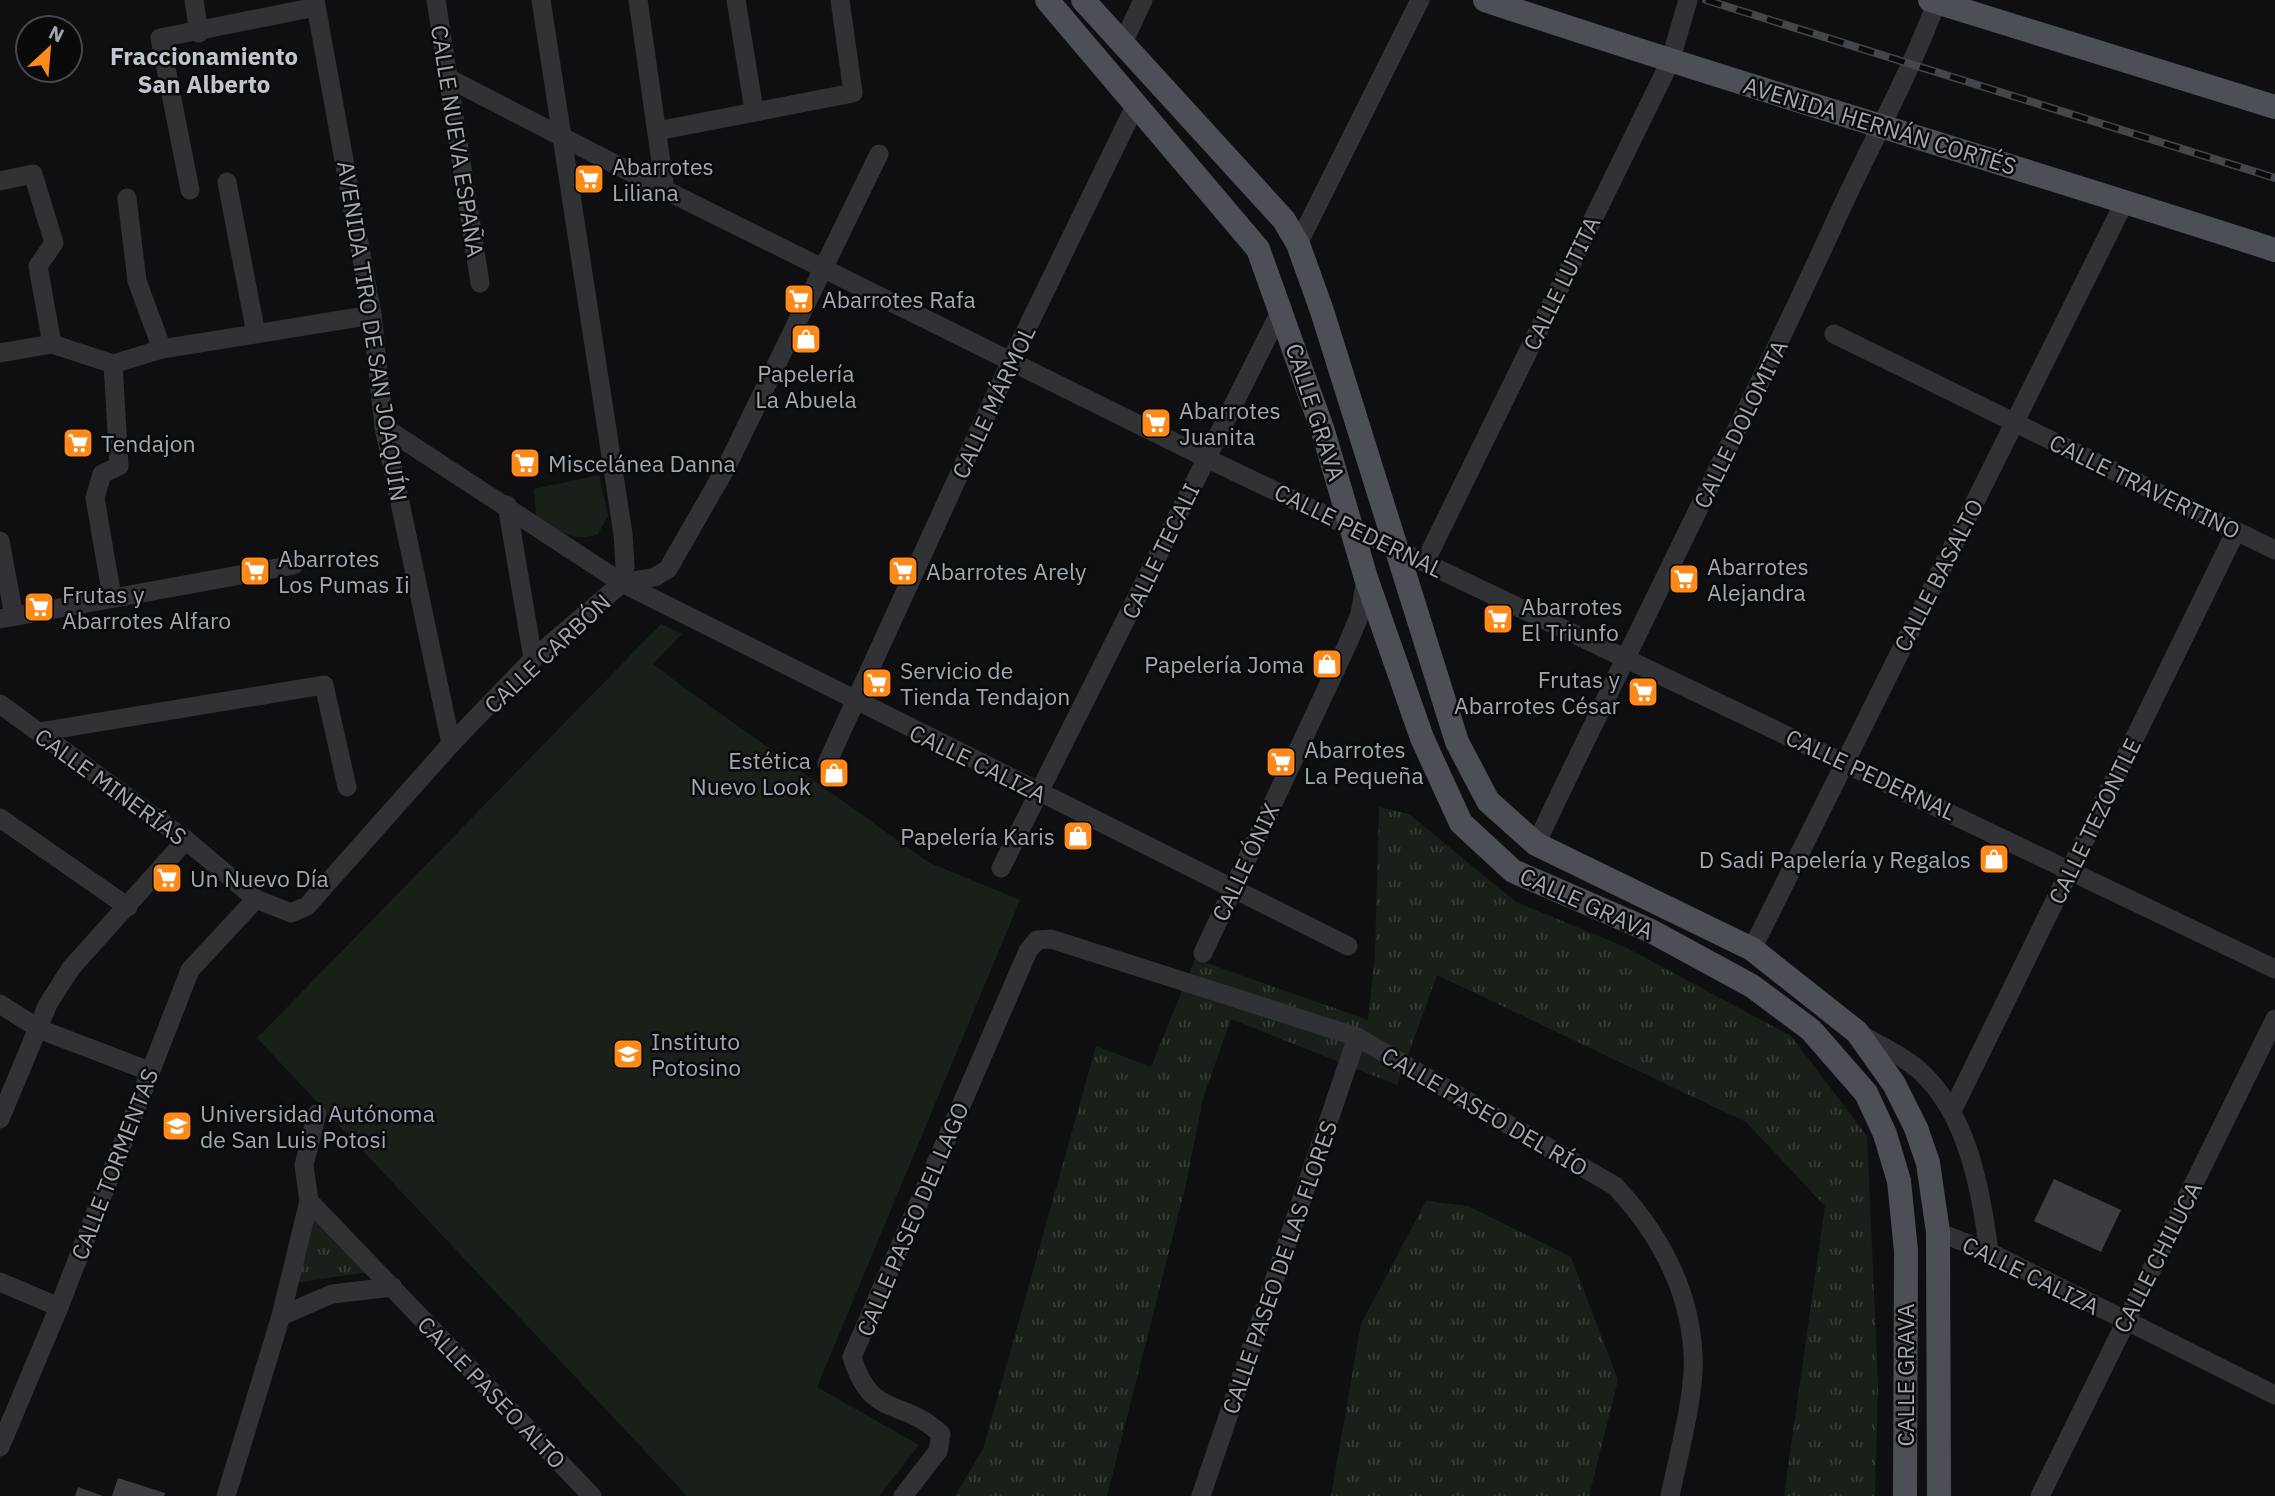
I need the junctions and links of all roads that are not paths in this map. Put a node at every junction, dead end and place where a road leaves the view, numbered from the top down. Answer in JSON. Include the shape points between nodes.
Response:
{"nodes":[{"id":1,"x":194,"y":0,"type":"edge"},
{"id":2,"x":436,"y":0,"type":"edge"},
{"id":3,"x":541,"y":0,"type":"edge"},
{"id":4,"x":638,"y":0,"type":"edge"},
{"id":5,"x":736,"y":0,"type":"edge"},
{"id":6,"x":840,"y":0,"type":"edge"},
{"id":7,"x":1047,"y":0,"type":"edge"},
{"id":8,"x":1083,"y":0,"type":"edge"},
{"id":9,"x":1143,"y":0,"type":"edge"},
{"id":10,"x":1420,"y":0,"type":"edge"},
{"id":11,"x":1485,"y":0,"type":"edge"},
{"id":12,"x":1688,"y":0,"type":"edge"},
{"id":13,"x":1934,"y":1,"type":"edge"},
{"id":14,"x":316,"y":4,"type":"edge"},
{"id":15,"x":200,"y":33,"type":"junction"},
{"id":16,"x":1124,"y":43,"type":"junction"},
{"id":17,"x":1670,"y":62,"type":"junction"},
{"id":18,"x":450,"y":79,"type":"junction"},
{"id":19,"x":1136,"y":104,"type":"junction"},
{"id":20,"x":2275,"y":107,"type":"edge"},
{"id":21,"x":754,"y":110,"type":"junction"},
{"id":22,"x":1880,"y":124,"type":"junction"},
{"id":23,"x":657,"y":131,"type":"junction"},
{"id":24,"x":564,"y":136,"type":"junction"},
{"id":25,"x":879,"y":153,"type":"dead end"},
{"id":26,"x":0,"y":181,"type":"edge"},
{"id":27,"x":227,"y":182,"type":"dead end"},
{"id":28,"x":190,"y":190,"type":"dead end"},
{"id":29,"x":665,"y":190,"type":"junction"},
{"id":30,"x":127,"y":198,"type":"dead end"},
{"id":31,"x":2125,"y":201,"type":"junction"},
{"id":32,"x":1298,"y":244,"type":"junction"},
{"id":33,"x":2275,"y":250,"type":"edge"},
{"id":34,"x":823,"y":269,"type":"junction"},
{"id":35,"x":480,"y":283,"type":"dead end"},
{"id":36,"x":1282,"y":308,"type":"junction"},
{"id":37,"x":372,"y":315,"type":"junction"},
{"id":38,"x":256,"y":334,"type":"junction"},
{"id":39,"x":1835,"y":334,"type":"dead end"},
{"id":40,"x":52,"y":344,"type":"junction"},
{"id":41,"x":162,"y":349,"type":"junction"},
{"id":42,"x":0,"y":354,"type":"edge"},
{"id":43,"x":1011,"y":362,"type":"junction"},
{"id":44,"x":113,"y":364,"type":"junction"},
{"id":45,"x":2015,"y":422,"type":"junction"},
{"id":46,"x":384,"y":427,"type":"junction"},
{"id":47,"x":1206,"y":458,"type":"junction"},
{"id":48,"x":507,"y":505,"type":"junction"},
{"id":49,"x":1352,"y":525,"type":"junction"},
{"id":50,"x":2236,"y":531,"type":"junction"},
{"id":51,"x":0,"y":541,"type":"edge"},
{"id":52,"x":1396,"y":547,"type":"junction"},
{"id":53,"x":2275,"y":550,"type":"edge"},
{"id":54,"x":1425,"y":562,"type":"junction"},
{"id":55,"x":294,"y":565,"type":"dead end"},
{"id":56,"x":1366,"y":578,"type":"junction"},
{"id":57,"x":622,"y":583,"type":"junction"},
{"id":58,"x":112,"y":597,"type":"junction"},
{"id":59,"x":7,"y":618,"type":"edge"},
{"id":60,"x":1625,"y":657,"type":"junction"},
{"id":61,"x":533,"y":659,"type":"junction"},
{"id":62,"x":855,"y":702,"type":"junction"},
{"id":63,"x":0,"y":704,"type":"edge"},
{"id":64,"x":39,"y":732,"type":"junction"},
{"id":65,"x":452,"y":744,"type":"junction"},
{"id":66,"x":1845,"y":762,"type":"junction"},
{"id":67,"x":827,"y":763,"type":"dead end"},
{"id":68,"x":347,"y":787,"type":"dead end"},
{"id":69,"x":1040,"y":794,"type":"junction"},
{"id":70,"x":0,"y":818,"type":"edge"},
{"id":71,"x":186,"y":841,"type":"junction"},
{"id":72,"x":1536,"y":844,"type":"junction"},
{"id":73,"x":1001,"y":869,"type":"dead end"},
{"id":74,"x":2071,"y":869,"type":"junction"},
{"id":75,"x":1233,"y":888,"type":"junction"},
{"id":76,"x":256,"y":899,"type":"junction"},
{"id":77,"x":128,"y":907,"type":"junction"},
{"id":78,"x":292,"y":913,"type":"joint"},
{"id":79,"x":1037,"y":940,"type":"joint"},
{"id":80,"x":1348,"y":946,"type":"dead end"},
{"id":81,"x":1752,"y":949,"type":"junction"},
{"id":82,"x":1203,"y":953,"type":"dead end"},
{"id":83,"x":2275,"y":969,"type":"edge"},
{"id":84,"x":0,"y":1004,"type":"edge"},
{"id":85,"x":2275,"y":1019,"type":"edge"},
{"id":86,"x":39,"y":1029,"type":"junction"},
{"id":87,"x":1857,"y":1032,"type":"junction"},
{"id":88,"x":1357,"y":1037,"type":"junction"},
{"id":89,"x":149,"y":1071,"type":"junction"},
{"id":90,"x":1952,"y":1111,"type":"junction"},
{"id":91,"x":317,"y":1114,"type":"dead end"},
{"id":92,"x":0,"y":1119,"type":"edge"},
{"id":93,"x":309,"y":1200,"type":"junction"},
{"id":94,"x":1938,"y":1232,"type":"junction"},
{"id":95,"x":1989,"y":1252,"type":"junction"},
{"id":96,"x":0,"y":1282,"type":"edge"},
{"id":97,"x":393,"y":1287,"type":"junction"},
{"id":98,"x":59,"y":1307,"type":"junction"},
{"id":99,"x":281,"y":1316,"type":"junction"},
{"id":100,"x":2124,"y":1321,"type":"junction"},
{"id":101,"x":2275,"y":1395,"type":"edge"},
{"id":102,"x":0,"y":1447,"type":"edge"},
{"id":103,"x":226,"y":1496,"type":"edge"},
{"id":104,"x":592,"y":1496,"type":"edge"},
{"id":105,"x":903,"y":1496,"type":"edge"},
{"id":106,"x":1201,"y":1496,"type":"edge"},
{"id":107,"x":1670,"y":1496,"type":"edge"},
{"id":108,"x":1905,"y":1496,"type":"edge"},
{"id":109,"x":1939,"y":1496,"type":"edge"},
{"id":110,"x":2040,"y":1496,"type":"edge"}],
"edges":[{"from":1,"to":15,"type":"street"},
{"from":2,"to":18,"type":"street","name":"CALLE NUEVA ESPAÑA"},
{"from":3,"to":24,"type":"street"},
{"from":4,"to":23,"type":"street"},
{"from":5,"to":21,"type":"street"},
{"from":6,"to":21,"type":"street","via":[[853,93]]},
{"from":7,"to":19,"type":"main road","name":"CALLE GRAVA"},
{"from":8,"to":16,"type":"main road","name":"CALLE GRAVA"},
{"from":9,"to":16,"type":"street"},
{"from":10,"to":32,"type":"street"},
{"from":11,"to":17,"type":"main road","name":"AVENIDA HERNÁN CORTÉS"},
{"from":12,"to":17,"type":"street","name":"CALLE LUTITA"},
{"from":13,"to":20,"type":"main road"},
{"from":13,"to":22,"type":"street","name":"CALLE DOLOMITA","via":[[1913,63]]},
{"from":14,"to":15,"type":"street"},
{"from":14,"to":37,"type":"street","name":"AVENIDA TIRO DE SAN JOAQUÍN"},
{"from":15,"to":28,"type":"street","via":[[160,38]]},
{"from":16,"to":32,"type":"main road","name":"CALLE GRAVA","via":[[1284,220]]},
{"from":17,"to":22,"type":"main road","name":"AVENIDA HERNÁN CORTÉS"},
{"from":17,"to":54,"type":"street","name":"CALLE LUTITA"},
{"from":18,"to":24,"type":"street","name":"CALLE PEDERNAL"},
{"from":18,"to":35,"type":"street","name":"CALLE NUEVA ESPAÑA"},
{"from":19,"to":36,"type":"main road","name":"CALLE GRAVA","via":[[1258,249]]},
{"from":19,"to":43,"type":"street","name":"CALLE MÁRMOL"},
{"from":21,"to":23,"type":"street"},
{"from":22,"to":31,"type":"main road","name":"AVENIDA HERNÁN CORTÉS"},
{"from":22,"to":60,"type":"street","name":"CALLE DOLOMITA","via":[[1787,329]]},
{"from":23,"to":29,"type":"street"},
{"from":24,"to":29,"type":"street","name":"CALLE PEDERNAL"},
{"from":24,"to":57,"type":"street","via":[[625,543]]},
{"from":25,"to":34,"type":"street","name":"CALLE CARBÓN"},
{"from":26,"to":40,"type":"street","via":[[33,174],[54,243],[38,266]]},
{"from":27,"to":38,"type":"street"},
{"from":29,"to":34,"type":"street","name":"CALLE PEDERNAL"},
{"from":30,"to":41,"type":"street","via":[[137,281]]},
{"from":31,"to":33,"type":"main road","name":"AVENIDA HERNÁN CORTÉS"},
{"from":31,"to":45,"type":"street","name":"CALLE BASALTO"},
{"from":32,"to":52,"type":"main road","name":"CALLE GRAVA"},
{"from":34,"to":43,"type":"street","name":"CALLE PEDERNAL"},
{"from":34,"to":57,"type":"street","name":"CALLE CARBÓN","via":[[678,556],[654,577]]},
{"from":36,"to":47,"type":"street","name":"CALLE TECALI"},
{"from":36,"to":49,"type":"main road","name":"CALLE GRAVA"},
{"from":37,"to":38,"type":"street"},
{"from":37,"to":46,"type":"street","name":"AVENIDA TIRO DE SAN JOAQUÍN"},
{"from":38,"to":41,"type":"street"},
{"from":39,"to":45,"type":"street","name":"CALLE TRAVERTINO"},
{"from":40,"to":42,"type":"street"},
{"from":40,"to":44,"type":"street"},
{"from":41,"to":44,"type":"street"},
{"from":43,"to":47,"type":"street","name":"CALLE PEDERNAL"},
{"from":43,"to":62,"type":"street","name":"CALLE MÁRMOL"},
{"from":44,"to":58,"type":"street","via":[[119,466],[102,474],[95,498]]},
{"from":45,"to":50,"type":"street","name":"CALLE TRAVERTINO"},
{"from":45,"to":66,"type":"street","name":"CALLE BASALTO"},
{"from":46,"to":48,"type":"street","name":"CALLE CALIZA"},
{"from":46,"to":65,"type":"street","name":"AVENIDA TIRO DE SAN JOAQUÍN"},
{"from":47,"to":49,"type":"street","name":"CALLE PEDERNAL"},
{"from":47,"to":69,"type":"street","name":"CALLE TECALI"},
{"from":48,"to":57,"type":"street","name":"CALLE CALIZA"},
{"from":48,"to":61,"type":"street"},
{"from":49,"to":52,"type":"street","name":"CALLE PEDERNAL"},
{"from":49,"to":56,"type":"main road","name":"CALLE GRAVA"},
{"from":50,"to":53,"type":"street","name":"CALLE TRAVERTINO"},
{"from":50,"to":74,"type":"street","name":"CALLE TEZONTLE"},
{"from":51,"to":59,"type":"street"},
{"from":52,"to":54,"type":"street","name":"CALLE PEDERNAL"},
{"from":52,"to":72,"type":"main road","name":"CALLE GRAVA","via":[[1457,742],[1488,801]]},
{"from":54,"to":60,"type":"street","name":"CALLE PEDERNAL"},
{"from":55,"to":58,"type":"street"},
{"from":56,"to":75,"type":"street","name":"CALLE ÓNIX","via":[[1360,614],[1348,643]]},
{"from":56,"to":108,"type":"main road","name":"CALLE GRAVA","via":[[1422,738],[1461,824],[1513,871],[1651,931],[1752,986],[1811,1030],[1866,1093],[1899,1181],[1906,1251]]},
{"from":57,"to":61,"type":"street","name":"CALLE CARBÓN"},
{"from":57,"to":62,"type":"street","name":"CALLE CALIZA"},
{"from":58,"to":59,"type":"street"},
{"from":60,"to":66,"type":"street","name":"CALLE PEDERNAL"},
{"from":60,"to":72,"type":"street","name":"CALLE DOLOMITA"},
{"from":61,"to":65,"type":"street","name":"CALLE CARBÓN"},
{"from":62,"to":67,"type":"street","name":"CALLE MÁRMOL"},
{"from":62,"to":69,"type":"street","name":"CALLE CALIZA"},
{"from":63,"to":64,"type":"street","name":"CALLE MINERÍAS"},
{"from":64,"to":68,"type":"street","via":[[324,685]]},
{"from":64,"to":71,"type":"street","name":"CALLE MINERÍAS"},
{"from":65,"to":78,"type":"street","name":"CALLE CARBÓN","via":[[307,905]]},
{"from":66,"to":74,"type":"street","name":"CALLE PEDERNAL"},
{"from":66,"to":81,"type":"street","name":"CALLE BASALTO"},
{"from":69,"to":73,"type":"street","name":"CALLE TECALI"},
{"from":69,"to":75,"type":"street","name":"CALLE CALIZA"},
{"from":70,"to":77,"type":"street"},
{"from":71,"to":76,"type":"street","name":"CALLE MINERÍAS"},
{"from":71,"to":77,"type":"street"},
{"from":72,"to":81,"type":"main road","name":"CALLE GRAVA"},
{"from":74,"to":83,"type":"street","name":"CALLE PEDERNAL"},
{"from":74,"to":90,"type":"street","name":"CALLE TEZONTLE"},
{"from":75,"to":80,"type":"street","name":"CALLE CALIZA"},
{"from":75,"to":82,"type":"street","name":"CALLE ÓNIX"},
{"from":76,"to":78,"type":"street","name":"CALLE MINERÍAS"},
{"from":76,"to":89,"type":"street","name":"CALLE TORMENTAS","via":[[191,970]]},
{"from":77,"to":86,"type":"street","via":[[71,968],[48,1004]]},
{"from":79,"to":88,"type":"street","name":"CALLE PASEO DEL RÍO","via":[[1051,939]]},
{"from":79,"to":105,"type":"street","name":"CALLE PASEO DEL LAGO","via":[[1022,963],[852,1357],[859,1379],[875,1400],[924,1418],[941,1434],[938,1451]]},
{"from":81,"to":87,"type":"main road","name":"CALLE GRAVA"},
{"from":84,"to":86,"type":"street"},
{"from":85,"to":100,"type":"street","name":"CALLE CHILUCA"},
{"from":86,"to":89,"type":"street"},
{"from":86,"to":92,"type":"street"},
{"from":87,"to":90,"type":"street","via":[[1920,1071]]},
{"from":87,"to":94,"type":"main road","name":"CALLE GRAVA","via":[[1894,1084],[1916,1128],[1928,1163]]},
{"from":88,"to":106,"type":"street","name":"CALLE PASEO DE LAS FLORES"},
{"from":88,"to":107,"type":"street","name":"CALLE PASEO DEL RÍO","via":[[1615,1186],[1644,1217],[1682,1292],[1693,1354]]},
{"from":89,"to":98,"type":"street","name":"CALLE TORMENTAS"},
{"from":90,"to":95,"type":"street","via":[[1982,1202]]},
{"from":91,"to":93,"type":"street","via":[[304,1165]]},
{"from":93,"to":97,"type":"street","name":"CALLE PASEO ALTO"},
{"from":93,"to":99,"type":"street"},
{"from":94,"to":95,"type":"street","name":"CALLE CALIZA"},
{"from":94,"to":109,"type":"main road","name":"CALLE GRAVA"},
{"from":95,"to":100,"type":"street","name":"CALLE CALIZA"},
{"from":96,"to":98,"type":"street"},
{"from":97,"to":99,"type":"street","via":[[332,1294]]},
{"from":97,"to":104,"type":"street","name":"CALLE PASEO ALTO"},
{"from":98,"to":102,"type":"street","name":"CALLE TORMENTAS"},
{"from":99,"to":103,"type":"street"},
{"from":100,"to":101,"type":"street","name":"CALLE CALIZA"},
{"from":100,"to":110,"type":"street","name":"CALLE CHILUCA"}]}
